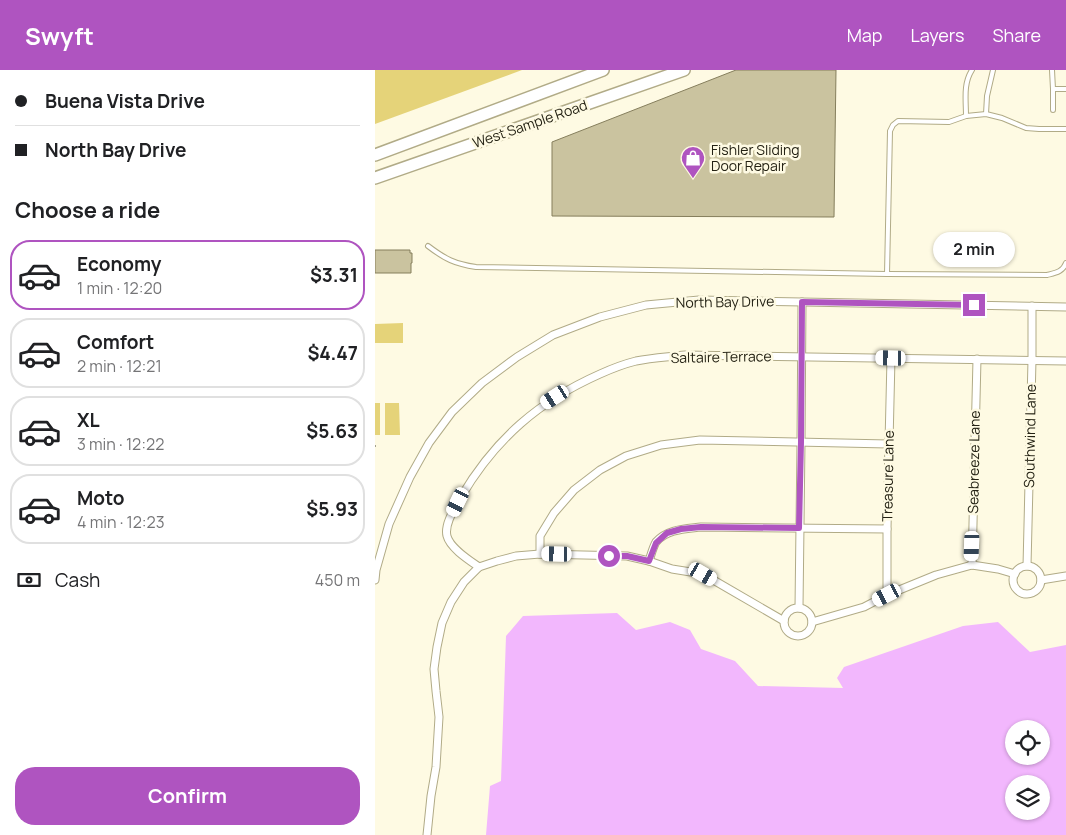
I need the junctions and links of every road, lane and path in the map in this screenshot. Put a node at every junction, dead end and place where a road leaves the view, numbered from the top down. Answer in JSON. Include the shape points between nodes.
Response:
{"nodes":[{"id":1,"x":603,"y":70,"type":"edge"},
{"id":2,"x":684,"y":70,"type":"edge"},
{"id":3,"x":972,"y":70,"type":"edge"},
{"id":4,"x":993,"y":70,"type":"edge"},
{"id":5,"x":1052,"y":70,"type":"edge"},
{"id":6,"x":1053,"y":90,"type":"junction"},
{"id":7,"x":1066,"y":90,"type":"edge"},
{"id":8,"x":1053,"y":110,"type":"dead end"},
{"id":9,"x":986,"y":114,"type":"junction"},
{"id":10,"x":965,"y":116,"type":"junction"},
{"id":11,"x":1066,"y":129,"type":"edge"},
{"id":12,"x":375,"y":155,"type":"edge"},
{"id":13,"x":375,"y":178,"type":"edge"},
{"id":14,"x":428,"y":246,"type":"dead end"},
{"id":15,"x":1066,"y":263,"type":"edge"},
{"id":16,"x":887,"y":274,"type":"junction"},
{"id":17,"x":802,"y":302,"type":"junction"},
{"id":18,"x":1032,"y":306,"type":"junction"},
{"id":19,"x":1066,"y":307,"type":"edge"},
{"id":20,"x":802,"y":356,"type":"junction"},
{"id":21,"x":891,"y":358,"type":"junction"},
{"id":22,"x":977,"y":359,"type":"junction"},
{"id":23,"x":1032,"y":360,"type":"junction"},
{"id":24,"x":1066,"y":361,"type":"edge"},
{"id":25,"x":801,"y":442,"type":"junction"},
{"id":26,"x":888,"y":444,"type":"junction"},
{"id":27,"x":799,"y":528,"type":"junction"},
{"id":28,"x":887,"y":529,"type":"junction"},
{"id":29,"x":539,"y":554,"type":"junction"},
{"id":30,"x":649,"y":561,"type":"junction"},
{"id":31,"x":972,"y":565,"type":"junction"},
{"id":32,"x":1027,"y":566,"type":"junction"},
{"id":33,"x":479,"y":567,"type":"junction"},
{"id":34,"x":1015,"y":574,"type":"junction"},
{"id":35,"x":1066,"y":576,"type":"edge"},
{"id":36,"x":375,"y":580,"type":"edge"},
{"id":37,"x":1041,"y":580,"type":"junction"},
{"id":38,"x":887,"y":595,"type":"junction"},
{"id":39,"x":799,"y":608,"type":"junction"},
{"id":40,"x":785,"y":621,"type":"junction"},
{"id":41,"x":813,"y":622,"type":"junction"},
{"id":42,"x":427,"y":835,"type":"edge"}],
"edges":[{"from":1,"to":12,"type":"main road","name":"West Sample Road"},
{"from":2,"to":13,"type":"main road","name":"West Sample Road"},
{"from":3,"to":10,"type":"lane","via":[[965,86]]},
{"from":4,"to":9,"type":"lane"},
{"from":5,"to":6,"type":"lane"},
{"from":6,"to":7,"type":"lane"},
{"from":6,"to":8,"type":"lane"},
{"from":9,"to":10,"type":"lane"},
{"from":9,"to":11,"type":"lane","via":[[1026,128]]},
{"from":10,"to":16,"type":"lane","via":[[949,122],[898,121],[890,131]]},
{"from":14,"to":16,"type":"lane","via":[[443,258],[476,267]]},
{"from":15,"to":16,"type":"lane","via":[[1062,270],[1047,275]]},
{"from":17,"to":18,"type":"street","name":"North Bay Drive"},
{"from":17,"to":20,"type":"street"},
{"from":17,"to":36,"type":"street","name":"North Bay Drive","via":[[699,300],[645,305],[600,317],[553,335],[517,357],[452,412],[429,443],[389,524]]},
{"from":18,"to":19,"type":"street","name":"North Bay Drive"},
{"from":18,"to":23,"type":"street","name":"Southwind Lane"},
{"from":20,"to":21,"type":"street","name":"Saltaire Terrace"},
{"from":20,"to":25,"type":"street"},
{"from":20,"to":33,"type":"street","name":"Saltaire Terrace","via":[[685,355],[636,361],[569,388],[517,426],[473,476],[458,502],[447,524],[446,536],[451,546]]},
{"from":21,"to":22,"type":"street","name":"Saltaire Terrace"},
{"from":21,"to":26,"type":"street","name":"Treasure Lane"},
{"from":22,"to":23,"type":"street","name":"Saltaire Terrace"},
{"from":22,"to":31,"type":"street","name":"Seabreeze Lane"},
{"from":23,"to":24,"type":"street","name":"Saltaire Terrace"},
{"from":23,"to":32,"type":"street","name":"Southwind Lane"},
{"from":25,"to":26,"type":"street"},
{"from":25,"to":27,"type":"street"},
{"from":25,"to":29,"type":"street","via":[[700,440],[661,445],[626,456],[600,470],[574,490],[540,536]]},
{"from":26,"to":28,"type":"street","name":"Treasure Lane"},
{"from":27,"to":28,"type":"street"},
{"from":27,"to":30,"type":"street","via":[[681,529],[667,533],[656,543]]},
{"from":27,"to":39,"type":"street"},
{"from":28,"to":38,"type":"street","name":"Treasure Lane"},
{"from":29,"to":30,"type":"street","via":[[627,556]]},
{"from":29,"to":33,"type":"street","via":[[516,556]]},
{"from":30,"to":40,"type":"street","via":[[703,574]]},
{"from":31,"to":34,"type":"street"},
{"from":31,"to":38,"type":"street","via":[[936,575]]},
{"from":32,"to":34,"type":"street"},
{"from":32,"to":37,"type":"street","via":[[1039,572]]},
{"from":33,"to":42,"type":"street","via":[[451,602],[437,647],[434,669],[439,717]]},
{"from":34,"to":37,"type":"street","via":[[1015,587],[1022,593],[1035,592]]},
{"from":35,"to":37,"type":"street"},
{"from":38,"to":41,"type":"street","via":[[864,607]]},
{"from":39,"to":40,"type":"street","via":[[791,610]]},
{"from":39,"to":41,"type":"street","via":[[810,614]]},
{"from":40,"to":41,"type":"street","via":[[787,630],[798,636],[807,633]]}]}
